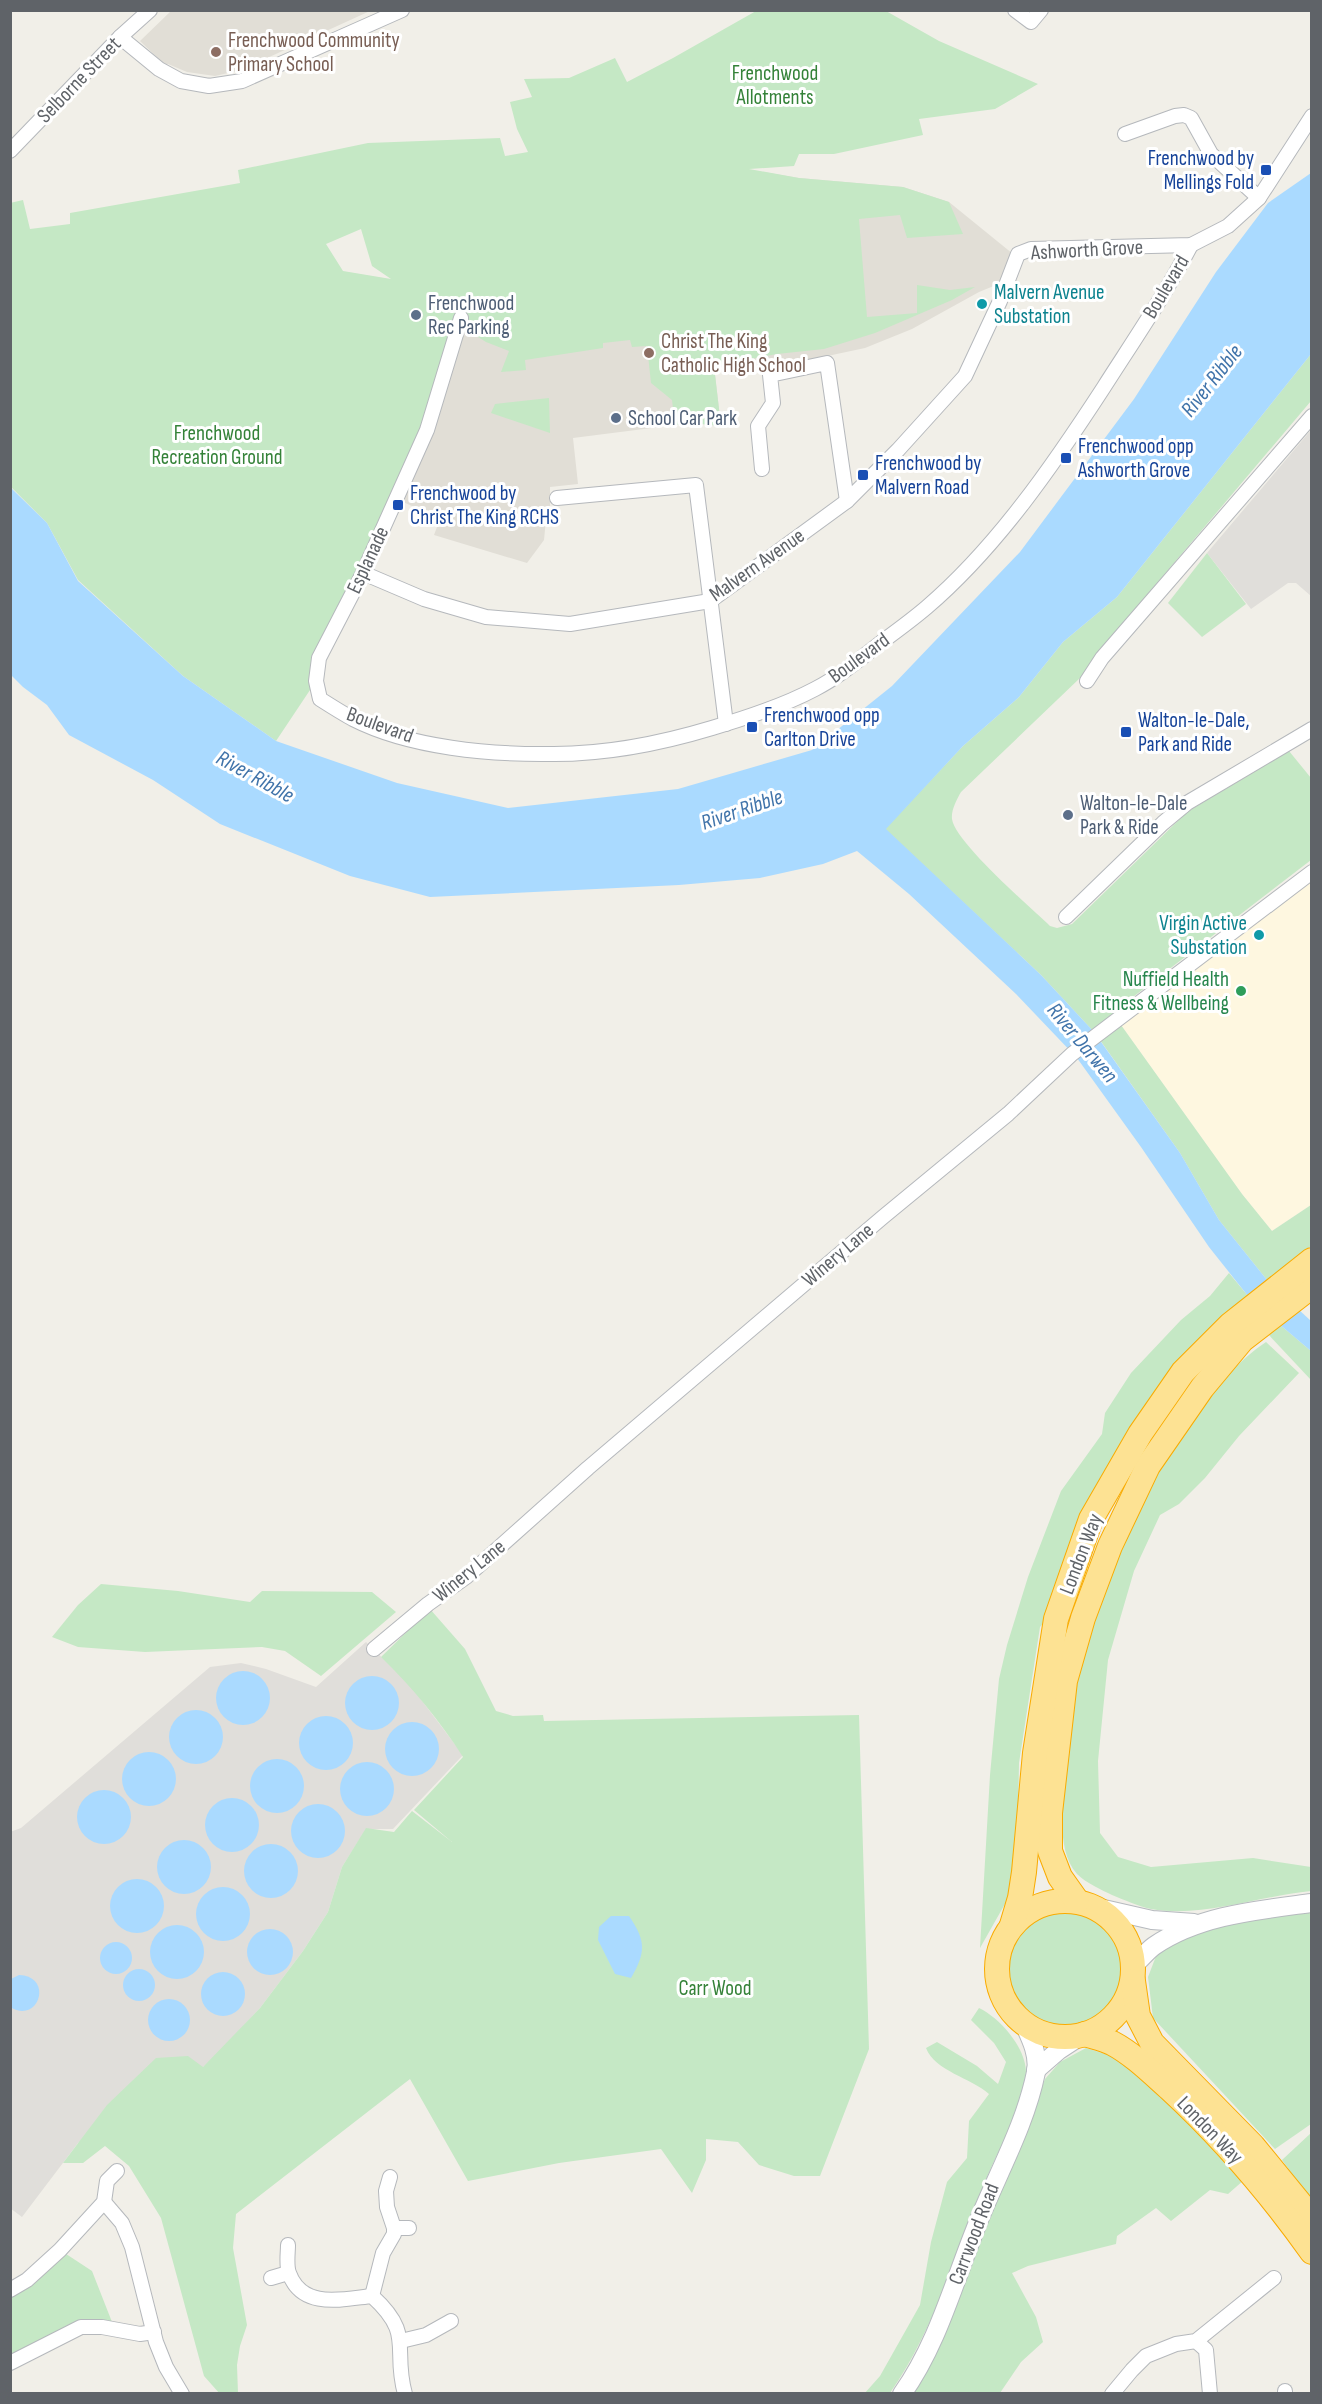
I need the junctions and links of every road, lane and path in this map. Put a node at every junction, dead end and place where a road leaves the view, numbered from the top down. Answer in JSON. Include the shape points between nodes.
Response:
{"nodes":[{"id":1,"x":150,"y":10,"type":"edge"},
{"id":2,"x":402,"y":10,"type":"edge"},
{"id":3,"x":1015,"y":10,"type":"edge"},
{"id":4,"x":1041,"y":10,"type":"edge"},
{"id":5,"x":120,"y":37,"type":"junction"},
{"id":6,"x":1311,"y":116,"type":"edge"},
{"id":7,"x":1125,"y":134,"type":"dead end"},
{"id":8,"x":10,"y":151,"type":"edge"},
{"id":9,"x":1258,"y":198,"type":"junction"},
{"id":10,"x":1191,"y":245,"type":"junction"},
{"id":11,"x":1018,"y":254,"type":"joint"},
{"id":12,"x":461,"y":318,"type":"dead end"},
{"id":13,"x":1311,"y":416,"type":"edge"},
{"id":14,"x":762,"y":469,"type":"dead end"},
{"id":15,"x":557,"y":498,"type":"dead end"},
{"id":16,"x":847,"y":501,"type":"junction"},
{"id":17,"x":363,"y":573,"type":"junction"},
{"id":18,"x":710,"y":601,"type":"junction"},
{"id":19,"x":1088,"y":681,"type":"dead end"},
{"id":20,"x":320,"y":699,"type":"joint"},
{"id":21,"x":726,"y":724,"type":"junction"},
{"id":22,"x":1311,"y":729,"type":"edge"},
{"id":23,"x":1311,"y":872,"type":"edge"},
{"id":24,"x":1066,"y":917,"type":"dead end"},
{"id":25,"x":1311,"y":1260,"type":"edge"},
{"id":26,"x":1311,"y":1286,"type":"edge"},
{"id":27,"x":1236,"y":1332,"type":"junction"},
{"id":28,"x":374,"y":1649,"type":"dead end"},
{"id":29,"x":1311,"y":1903,"type":"edge"},
{"id":30,"x":1086,"y":1904,"type":"junction"},
{"id":31,"x":1199,"y":1924,"type":"junction"},
{"id":32,"x":1011,"y":1925,"type":"junction"},
{"id":33,"x":1134,"y":1973,"type":"junction"},
{"id":34,"x":1024,"y":2024,"type":"junction"},
{"id":35,"x":1084,"y":2035,"type":"junction"},
{"id":36,"x":1036,"y":2070,"type":"junction"},
{"id":37,"x":117,"y":2171,"type":"dead end"},
{"id":38,"x":390,"y":2177,"type":"dead end"},
{"id":39,"x":104,"y":2202,"type":"junction"},
{"id":40,"x":1311,"y":2218,"type":"edge"},
{"id":41,"x":394,"y":2228,"type":"junction"},
{"id":42,"x":409,"y":2228,"type":"dead end"},
{"id":43,"x":288,"y":2245,"type":"dead end"},
{"id":44,"x":1311,"y":2252,"type":"edge"},
{"id":45,"x":288,"y":2272,"type":"junction"},
{"id":46,"x":271,"y":2278,"type":"dead end"},
{"id":47,"x":1274,"y":2278,"type":"dead end"},
{"id":48,"x":10,"y":2290,"type":"edge"},
{"id":49,"x":372,"y":2296,"type":"junction"},
{"id":50,"x":451,"y":2321,"type":"dead end"},
{"id":51,"x":154,"y":2332,"type":"junction"},
{"id":52,"x":401,"y":2341,"type":"junction"},
{"id":53,"x":1196,"y":2341,"type":"junction"},
{"id":54,"x":10,"y":2363,"type":"edge"},
{"id":55,"x":182,"y":2394,"type":"edge"},
{"id":56,"x":405,"y":2394,"type":"edge"},
{"id":57,"x":902,"y":2394,"type":"edge"},
{"id":58,"x":1112,"y":2394,"type":"edge"},
{"id":59,"x":1210,"y":2394,"type":"edge"}],
"edges":[{"from":1,"to":5,"type":"street","name":"Selborne Street"},
{"from":2,"to":5,"type":"street","via":[[242,81],[209,86],[181,81],[159,69]]},
{"from":3,"to":4,"type":"street","via":[[1031,22]]},
{"from":5,"to":8,"type":"street","name":"Selborne Street"},
{"from":6,"to":9,"type":"street","name":"Ashworth Grove"},
{"from":7,"to":9,"type":"street","via":[[1185,115],[1191,118],[1211,154]]},
{"from":9,"to":10,"type":"street","name":"Ashworth Grove","via":[[1228,226]]},
{"from":10,"to":11,"type":"street","name":"Ashworth Grove","via":[[1031,249]]},
{"from":10,"to":21,"type":"street","name":"Boulevard","via":[[1172,282],[1075,430],[976,559],[928,606],[838,676],[814,690]]},
{"from":11,"to":16,"type":"street","name":"Malvern Avenue","via":[[965,376]]},
{"from":12,"to":17,"type":"street","name":"Esplanade","via":[[427,430]]},
{"from":13,"to":19,"type":"street","via":[[1102,658]]},
{"from":14,"to":16,"type":"street","via":[[758,426],[773,403],[770,375],[827,363]]},
{"from":15,"to":18,"type":"street","via":[[696,485]]},
{"from":16,"to":18,"type":"street","name":"Malvern Avenue"},
{"from":17,"to":18,"type":"street","name":"Malvern Avenue","via":[[424,599],[486,617],[570,624]]},
{"from":17,"to":20,"type":"street","name":"Esplanade","via":[[319,658],[316,681]]},
{"from":18,"to":21,"type":"street"},
{"from":20,"to":21,"type":"street","name":"Boulevard","via":[[355,720],[399,735],[459,749],[516,755],[628,750]]},
{"from":22,"to":24,"type":"street","via":[[1187,803]]},
{"from":23,"to":28,"type":"street","name":"Winery Lane","via":[[1075,1052],[1008,1114],[588,1468],[466,1577]]},
{"from":25,"to":27,"type":"highway","name":"London Way"},
{"from":26,"to":27,"type":"highway","name":"London Way"},
{"from":27,"to":30,"type":"highway","name":"London Way","via":[[1203,1388],[1148,1466],[1110,1546],[1065,1681],[1050,1813],[1050,1851],[1060,1877]]},
{"from":27,"to":32,"type":"highway","name":"London Way","via":[[1183,1372],[1140,1434],[1091,1519],[1056,1619],[1035,1754],[1024,1872]]},
{"from":29,"to":31,"type":"street"},
{"from":30,"to":31,"type":"street","via":[[1152,1920]]},
{"from":30,"to":32,"type":"highway","via":[[1059,1900],[1041,1904]]},
{"from":30,"to":33,"type":"highway","via":[[1111,1917],[1123,1930],[1131,1947]]},
{"from":31,"to":33,"type":"street","via":[[1153,1947]]},
{"from":32,"to":34,"type":"highway","via":[[997,1959],[997,1977],[1011,2011]]},
{"from":33,"to":35,"type":"highway","via":[[1118,2013]]},
{"from":33,"to":40,"type":"highway","name":"London Way","via":[[1138,2016],[1152,2043],[1253,2146]]},
{"from":34,"to":35,"type":"highway","via":[[1062,2037]]},
{"from":34,"to":36,"type":"street","name":"Carrwood Road","via":[[1032,2041]]},
{"from":35,"to":36,"type":"street"},
{"from":35,"to":44,"type":"highway","name":"London Way","via":[[1125,2051],[1188,2106],[1260,2184]]},
{"from":36,"to":57,"type":"street","name":"Carrwood Road","via":[[1022,2121],[942,2317]]},
{"from":37,"to":39,"type":"street","via":[[107,2181]]},
{"from":38,"to":41,"type":"street","via":[[387,2207]]},
{"from":39,"to":48,"type":"street","via":[[60,2250]]},
{"from":39,"to":51,"type":"street","via":[[122,2223],[132,2247]]},
{"from":41,"to":42,"type":"street"},
{"from":41,"to":49,"type":"street"},
{"from":43,"to":45,"type":"street"},
{"from":45,"to":46,"type":"street"},
{"from":45,"to":49,"type":"street","via":[[313,2299]]},
{"from":47,"to":53,"type":"street"},
{"from":49,"to":52,"type":"street","via":[[395,2320]]},
{"from":50,"to":52,"type":"street","via":[[426,2335]]},
{"from":51,"to":54,"type":"street","via":[[140,2334],[81,2326]]},
{"from":51,"to":55,"type":"street","via":[[166,2367]]},
{"from":52,"to":56,"type":"street"},
{"from":53,"to":58,"type":"street","via":[[1176,2343],[1146,2356]]},
{"from":53,"to":59,"type":"street","via":[[1206,2350]]}]}
